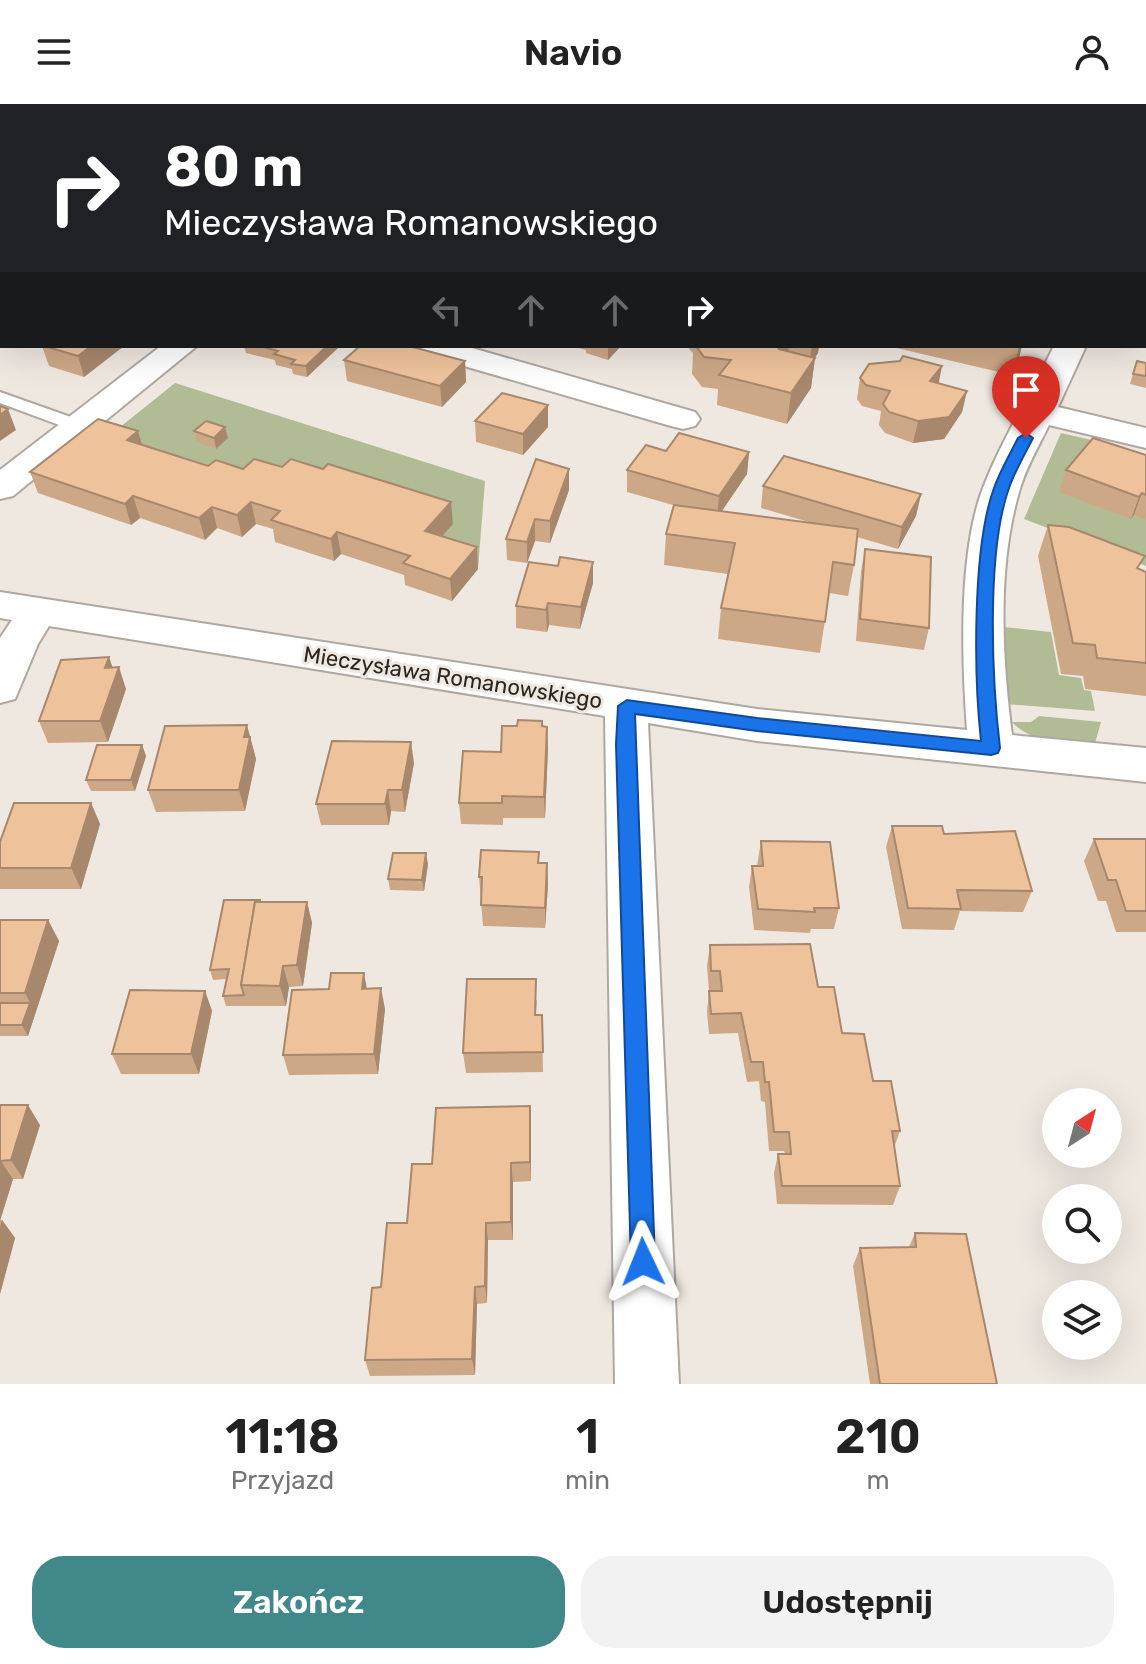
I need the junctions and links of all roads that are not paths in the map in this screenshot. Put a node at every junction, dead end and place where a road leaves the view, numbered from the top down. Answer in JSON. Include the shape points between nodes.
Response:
{"nodes":[{"id":1,"x":178,"y":348,"type":"edge"},
{"id":2,"x":437,"y":348,"type":"edge"},
{"id":3,"x":1069,"y":348,"type":"edge"},
{"id":4,"x":0,"y":397,"type":"edge"},
{"id":5,"x":1038,"y":412,"type":"junction"},
{"id":6,"x":683,"y":419,"type":"dead end"},
{"id":7,"x":76,"y":425,"type":"junction"},
{"id":8,"x":1146,"y":438,"type":"edge"},
{"id":9,"x":0,"y":488,"type":"edge"},
{"id":10,"x":19,"y":608,"type":"edge"},
{"id":11,"x":0,"y":688,"type":"edge"},
{"id":12,"x":627,"y":706,"type":"junction"},
{"id":13,"x":991,"y":748,"type":"junction"},
{"id":14,"x":1146,"y":765,"type":"edge"},
{"id":15,"x":647,"y":1384,"type":"edge"}],
"edges":[{"from":1,"to":7,"type":"street"},
{"from":2,"to":6,"type":"street"},
{"from":3,"to":5,"type":"street"},
{"from":4,"to":7,"type":"lane"},
{"from":5,"to":8,"type":"street"},
{"from":5,"to":13,"type":"street","via":[[1001,489],[989,545],[986,707]]},
{"from":7,"to":9,"type":"street"},
{"from":10,"to":11,"type":"street","via":[[18,642]]},
{"from":10,"to":12,"type":"street","name":"Mieczysława Romanowskiego"},
{"from":12,"to":13,"type":"street","name":"Mieczysława Romanowskiego"},
{"from":12,"to":15,"type":"street"},
{"from":13,"to":14,"type":"street","name":"Mieczysława Romanowskiego"}]}
